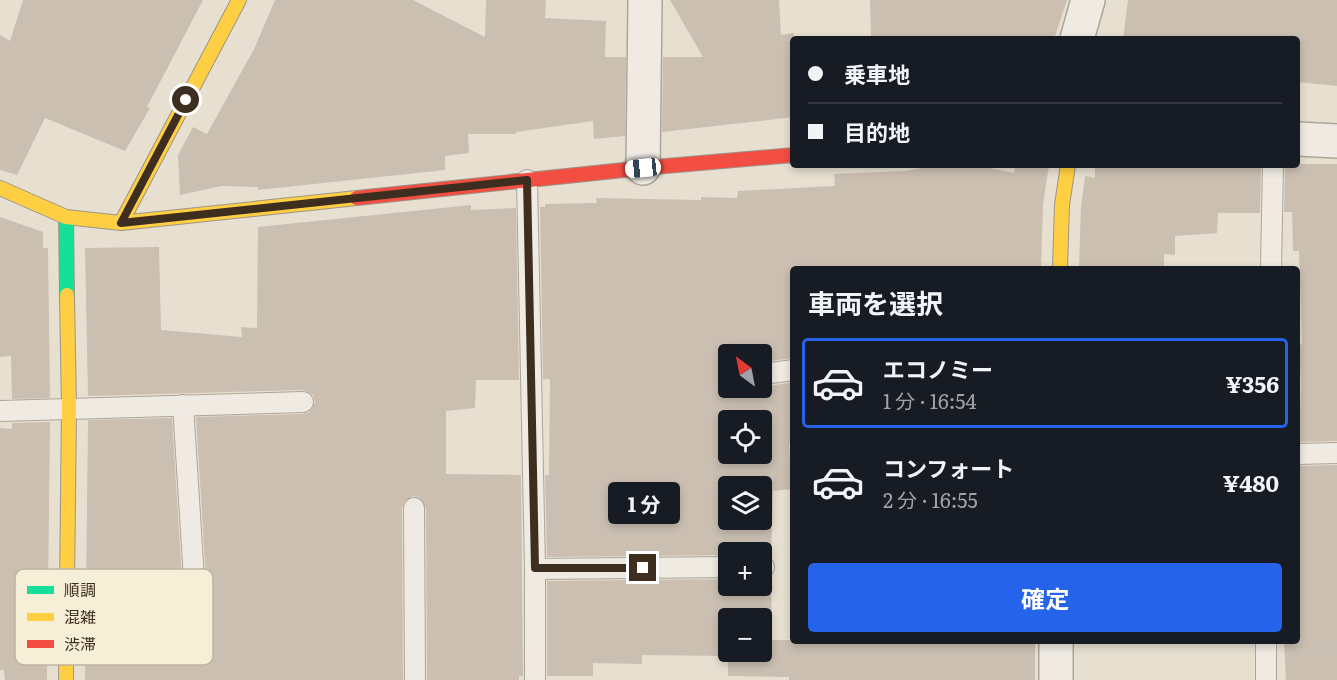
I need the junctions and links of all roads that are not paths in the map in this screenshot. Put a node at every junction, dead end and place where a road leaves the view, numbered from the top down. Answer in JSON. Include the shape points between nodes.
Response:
{"nodes":[{"id":1,"x":239,"y":0,"type":"edge"},
{"id":2,"x":645,"y":0,"type":"edge"},
{"id":3,"x":1088,"y":0,"type":"edge"},
{"id":4,"x":1078,"y":36,"type":"edge"},
{"id":5,"x":1300,"y":139,"type":"edge"},
{"id":6,"x":1337,"y":141,"type":"edge"},
{"id":7,"x":790,"y":155,"type":"edge"},
{"id":8,"x":643,"y":168,"type":"junction"},
{"id":9,"x":1068,"y":168,"type":"edge"},
{"id":10,"x":1273,"y":168,"type":"edge"},
{"id":11,"x":527,"y":180,"type":"junction"},
{"id":12,"x":0,"y":188,"type":"edge"},
{"id":13,"x":66,"y":217,"type":"junction"},
{"id":14,"x":121,"y":223,"type":"junction"},
{"id":15,"x":1060,"y":266,"type":"edge"},
{"id":16,"x":1271,"y":266,"type":"edge"},
{"id":17,"x":790,"y":370,"type":"edge"},
{"id":18,"x":772,"y":373,"type":"edge"},
{"id":19,"x":303,"y":402,"type":"dead end"},
{"id":20,"x":183,"y":405,"type":"junction"},
{"id":21,"x":69,"y":408,"type":"junction"},
{"id":22,"x":0,"y":411,"type":"edge"},
{"id":23,"x":1337,"y":453,"type":"edge"},
{"id":24,"x":1300,"y":454,"type":"edge"},
{"id":25,"x":414,"y":508,"type":"dead end"},
{"id":26,"x":718,"y":567,"type":"edge"},
{"id":27,"x":535,"y":568,"type":"junction"},
{"id":28,"x":67,"y":569,"type":"edge"},
{"id":29,"x":193,"y":569,"type":"edge"},
{"id":30,"x":1056,"y":644,"type":"edge"},
{"id":31,"x":1266,"y":646,"type":"edge"},
{"id":32,"x":66,"y":665,"type":"edge"},
{"id":33,"x":66,"y":680,"type":"edge"},
{"id":34,"x":416,"y":680,"type":"edge"},
{"id":35,"x":535,"y":680,"type":"edge"},
{"id":36,"x":1056,"y":680,"type":"edge"},
{"id":37,"x":1266,"y":680,"type":"edge"}],
"edges":[{"from":1,"to":14,"type":"street"},
{"from":2,"to":8,"type":"street"},
{"from":3,"to":4,"type":"street"},
{"from":5,"to":6,"type":"street"},
{"from":7,"to":8,"type":"street"},
{"from":8,"to":11,"type":"street"},
{"from":9,"to":15,"type":"street"},
{"from":10,"to":16,"type":"lane"},
{"from":11,"to":14,"type":"street"},
{"from":11,"to":27,"type":"lane"},
{"from":12,"to":13,"type":"street"},
{"from":13,"to":14,"type":"street"},
{"from":13,"to":21,"type":"street"},
{"from":17,"to":18,"type":"lane"},
{"from":19,"to":20,"type":"lane"},
{"from":20,"to":21,"type":"lane"},
{"from":20,"to":29,"type":"lane"},
{"from":21,"to":22,"type":"lane"},
{"from":21,"to":28,"type":"street"},
{"from":23,"to":24,"type":"lane"},
{"from":25,"to":34,"type":"lane"},
{"from":26,"to":27,"type":"lane"},
{"from":27,"to":35,"type":"lane"},
{"from":30,"to":36,"type":"street"},
{"from":31,"to":37,"type":"lane"},
{"from":32,"to":33,"type":"street"}]}
